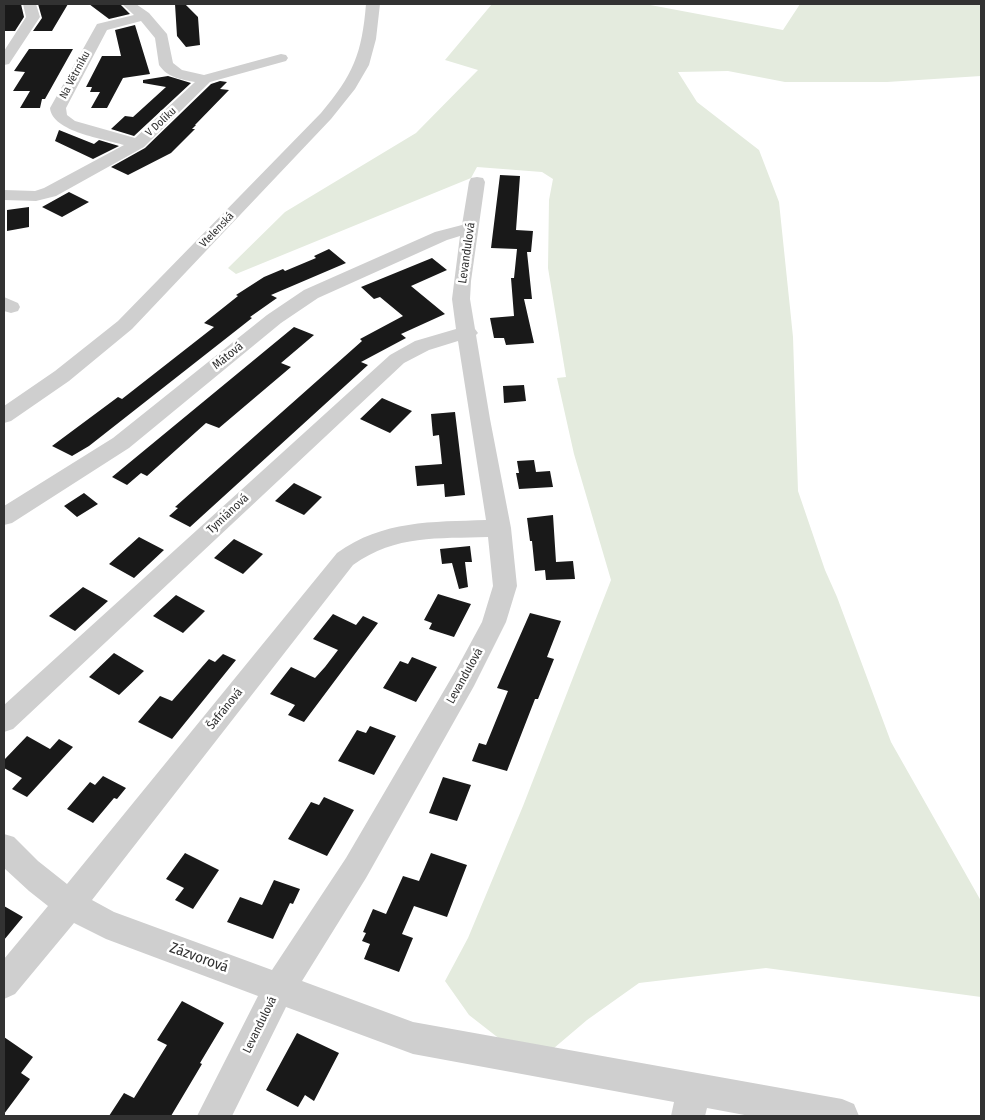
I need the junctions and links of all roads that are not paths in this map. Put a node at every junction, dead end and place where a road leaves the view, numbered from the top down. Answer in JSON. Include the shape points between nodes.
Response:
{"nodes":[{"id":1,"x":30,"y":4,"type":"edge"},
{"id":2,"x":128,"y":4,"type":"edge"},
{"id":3,"x":373,"y":4,"type":"edge"},
{"id":4,"x":144,"y":16,"type":"junction"},
{"id":5,"x":281,"y":58,"type":"dead end"},
{"id":6,"x":4,"y":61,"type":"edge"},
{"id":7,"x":204,"y":79,"type":"junction"},
{"id":8,"x":138,"y":144,"type":"junction"},
{"id":9,"x":477,"y":182,"type":"dead end"},
{"id":10,"x":4,"y":195,"type":"edge"},
{"id":11,"x":470,"y":228,"type":"junction"},
{"id":12,"x":468,"y":333,"type":"junction"},
{"id":13,"x":4,"y":416,"type":"edge"},
{"id":14,"x":4,"y":517,"type":"edge"},
{"id":15,"x":499,"y":528,"type":"junction"},
{"id":16,"x":4,"y":721,"type":"edge"},
{"id":17,"x":4,"y":847,"type":"edge"},
{"id":18,"x":69,"y":905,"type":"junction"},
{"id":19,"x":4,"y":983,"type":"edge"},
{"id":20,"x":279,"y":988,"type":"junction"},
{"id":21,"x":691,"y":1103,"type":"edge"},
{"id":22,"x":214,"y":1116,"type":"edge"},
{"id":23,"x":842,"y":1116,"type":"edge"}],
"edges":[{"from":1,"to":6,"type":"street","via":[[32,17]]},
{"from":2,"to":4,"type":"street"},
{"from":3,"to":13,"type":"street","name":"Vtelenská","via":[[371,36],[364,60],[353,82],[331,109],[136,314],[81,362]]},
{"from":4,"to":7,"type":"street","via":[[162,37],[166,65],[177,74]]},
{"from":4,"to":8,"type":"street","name":"Na Větrníku","via":[[102,26],[58,108],[58,114],[70,124]]},
{"from":5,"to":7,"type":"street"},
{"from":7,"to":8,"type":"street","name":"V Dolíku"},
{"from":8,"to":10,"type":"street","name":"V Dolíku","via":[[50,192],[36,196]]},
{"from":9,"to":11,"type":"street","name":"Levandulová"},
{"from":11,"to":12,"type":"street","name":"Levandulová","via":[[462,281]]},
{"from":11,"to":14,"type":"street","name":"Mátová","via":[[441,236],[311,294],[274,319],[121,443]]},
{"from":12,"to":15,"type":"street","name":"Levandulová","via":[[479,419]]},
{"from":12,"to":16,"type":"street","name":"Tymiánová","via":[[439,338],[415,347],[397,359]]},
{"from":15,"to":18,"type":"street","name":"Šafránová","via":[[390,536],[368,544],[345,559]]},
{"from":15,"to":20,"type":"street","name":"Levandulová","via":[[505,586],[494,622],[356,868]]},
{"from":17,"to":18,"type":"street","name":"Zázvorová","via":[[25,871]]},
{"from":18,"to":19,"type":"street","name":"Šafránová"},
{"from":18,"to":20,"type":"street","name":"Zázvorová","via":[[106,924]]},
{"from":20,"to":21,"type":"street","name":"Zázvorová","via":[[413,1038]]},
{"from":20,"to":22,"type":"street","name":"Levandulová"},
{"from":21,"to":23,"type":"street","name":"Zázvorová"}]}
